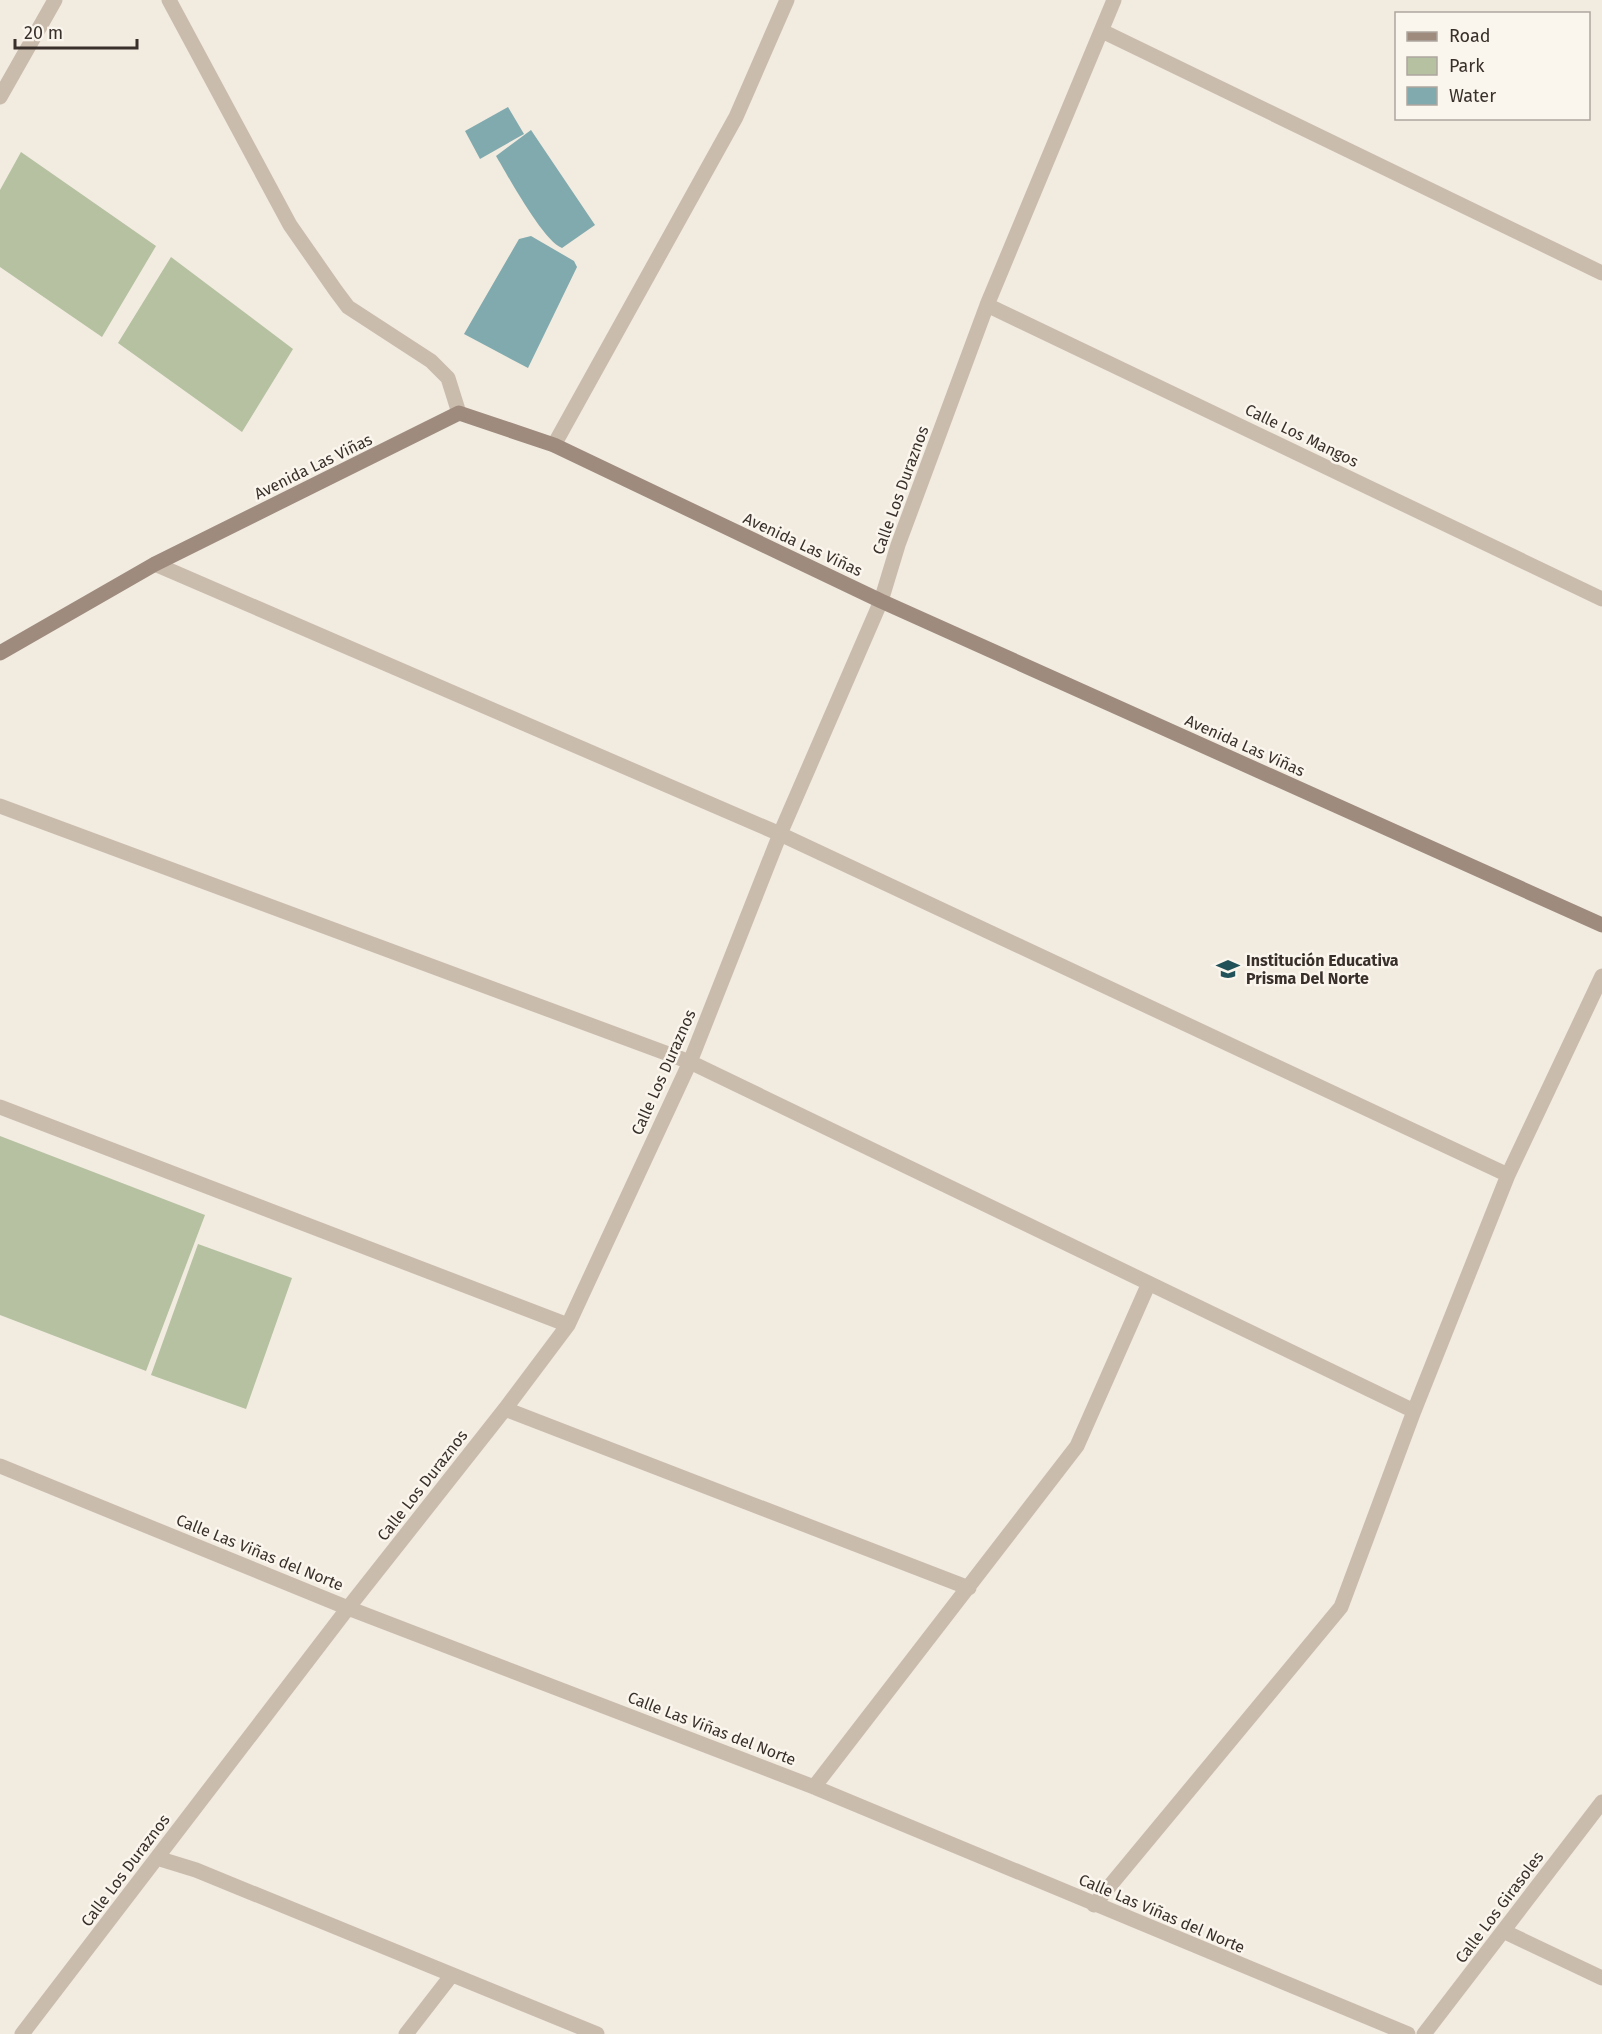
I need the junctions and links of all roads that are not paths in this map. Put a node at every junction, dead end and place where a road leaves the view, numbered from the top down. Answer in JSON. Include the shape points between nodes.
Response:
{"nodes":[{"id":1,"x":55,"y":0,"type":"edge"},
{"id":2,"x":169,"y":0,"type":"edge"},
{"id":3,"x":787,"y":0,"type":"edge"},
{"id":4,"x":1114,"y":0,"type":"edge"},
{"id":5,"x":1102,"y":30,"type":"junction"},
{"id":6,"x":7,"y":70,"type":"edge"},
{"id":7,"x":0,"y":97,"type":"edge"},
{"id":8,"x":1602,"y":273,"type":"edge"},
{"id":9,"x":987,"y":305,"type":"junction"},
{"id":10,"x":459,"y":413,"type":"junction"},
{"id":11,"x":554,"y":445,"type":"junction"},
{"id":12,"x":155,"y":564,"type":"junction"},
{"id":13,"x":1602,"y":598,"type":"edge"},
{"id":14,"x":881,"y":601,"type":"junction"},
{"id":15,"x":0,"y":652,"type":"edge"},
{"id":16,"x":0,"y":806,"type":"edge"},
{"id":17,"x":780,"y":834,"type":"junction"},
{"id":18,"x":1602,"y":925,"type":"edge"},
{"id":19,"x":1602,"y":976,"type":"edge"},
{"id":20,"x":690,"y":1062,"type":"junction"},
{"id":21,"x":0,"y":1107,"type":"edge"},
{"id":22,"x":1508,"y":1174,"type":"junction"},
{"id":23,"x":1149,"y":1283,"type":"junction"},
{"id":24,"x":568,"y":1325,"type":"junction"},
{"id":25,"x":505,"y":1409,"type":"junction"},
{"id":26,"x":1414,"y":1411,"type":"junction"},
{"id":27,"x":0,"y":1466,"type":"edge"},
{"id":28,"x":969,"y":1588,"type":"junction"},
{"id":29,"x":348,"y":1608,"type":"junction"},
{"id":30,"x":814,"y":1787,"type":"junction"},
{"id":31,"x":1602,"y":1802,"type":"edge"},
{"id":32,"x":157,"y":1858,"type":"junction"},
{"id":33,"x":1094,"y":1905,"type":"junction"},
{"id":34,"x":1503,"y":1931,"type":"junction"},
{"id":35,"x":452,"y":1976,"type":"junction"},
{"id":36,"x":1602,"y":1978,"type":"edge"},
{"id":37,"x":22,"y":2034,"type":"edge"},
{"id":38,"x":406,"y":2034,"type":"edge"},
{"id":39,"x":597,"y":2034,"type":"edge"},
{"id":40,"x":1408,"y":2034,"type":"edge"},
{"id":41,"x":1424,"y":2034,"type":"edge"}],
"edges":[{"from":1,"to":6,"type":"street"},
{"from":2,"to":10,"type":"street","via":[[291,225],[330,282],[348,307],[431,361],[448,378]]},
{"from":3,"to":11,"type":"street","via":[[736,117]]},
{"from":4,"to":5,"type":"street","name":"Calle Los Duraznos"},
{"from":5,"to":8,"type":"street"},
{"from":5,"to":9,"type":"street","name":"Calle Los Duraznos"},
{"from":6,"to":7,"type":"street"},
{"from":9,"to":13,"type":"street","name":"Calle Los Mangos"},
{"from":9,"to":14,"type":"street","name":"Calle Los Duraznos"},
{"from":10,"to":11,"type":"street","name":"Avenida Las Viñas"},
{"from":10,"to":12,"type":"street","name":"Avenida Las Viñas"},
{"from":11,"to":14,"type":"street","name":"Avenida Las Viñas"},
{"from":12,"to":15,"type":"street","name":"Avenida Las Viñas"},
{"from":12,"to":17,"type":"street"},
{"from":14,"to":17,"type":"street","name":"Calle Los Duraznos"},
{"from":14,"to":18,"type":"street","name":"Avenida Las Viñas"},
{"from":16,"to":20,"type":"street"},
{"from":17,"to":20,"type":"street","name":"Calle Los Duraznos"},
{"from":17,"to":22,"type":"street"},
{"from":19,"to":22,"type":"street"},
{"from":20,"to":23,"type":"street"},
{"from":20,"to":24,"type":"street","name":"Calle Los Duraznos"},
{"from":21,"to":24,"type":"street"},
{"from":22,"to":26,"type":"street"},
{"from":23,"to":26,"type":"street"},
{"from":23,"to":28,"type":"street","via":[[1077,1446]]},
{"from":24,"to":25,"type":"street","name":"Calle Los Duraznos"},
{"from":25,"to":28,"type":"street"},
{"from":25,"to":29,"type":"street","name":"Calle Los Duraznos"},
{"from":26,"to":33,"type":"street","via":[[1341,1607]]},
{"from":27,"to":29,"type":"street","name":"Calle Las Viñas del Norte"},
{"from":28,"to":30,"type":"street"},
{"from":29,"to":30,"type":"street","name":"Calle Las Viñas del Norte"},
{"from":29,"to":32,"type":"street","name":"Calle Los Duraznos"},
{"from":30,"to":33,"type":"street","name":"Calle Las Viñas del Norte"},
{"from":31,"to":34,"type":"street","name":"Calle Los Girasoles"},
{"from":32,"to":35,"type":"street","via":[[196,1870]]},
{"from":32,"to":37,"type":"street","name":"Calle Los Duraznos"},
{"from":33,"to":40,"type":"street","name":"Calle Las Viñas del Norte"},
{"from":34,"to":36,"type":"street"},
{"from":34,"to":41,"type":"street","name":"Calle Los Girasoles"},
{"from":35,"to":38,"type":"street"},
{"from":35,"to":39,"type":"street"}]}
